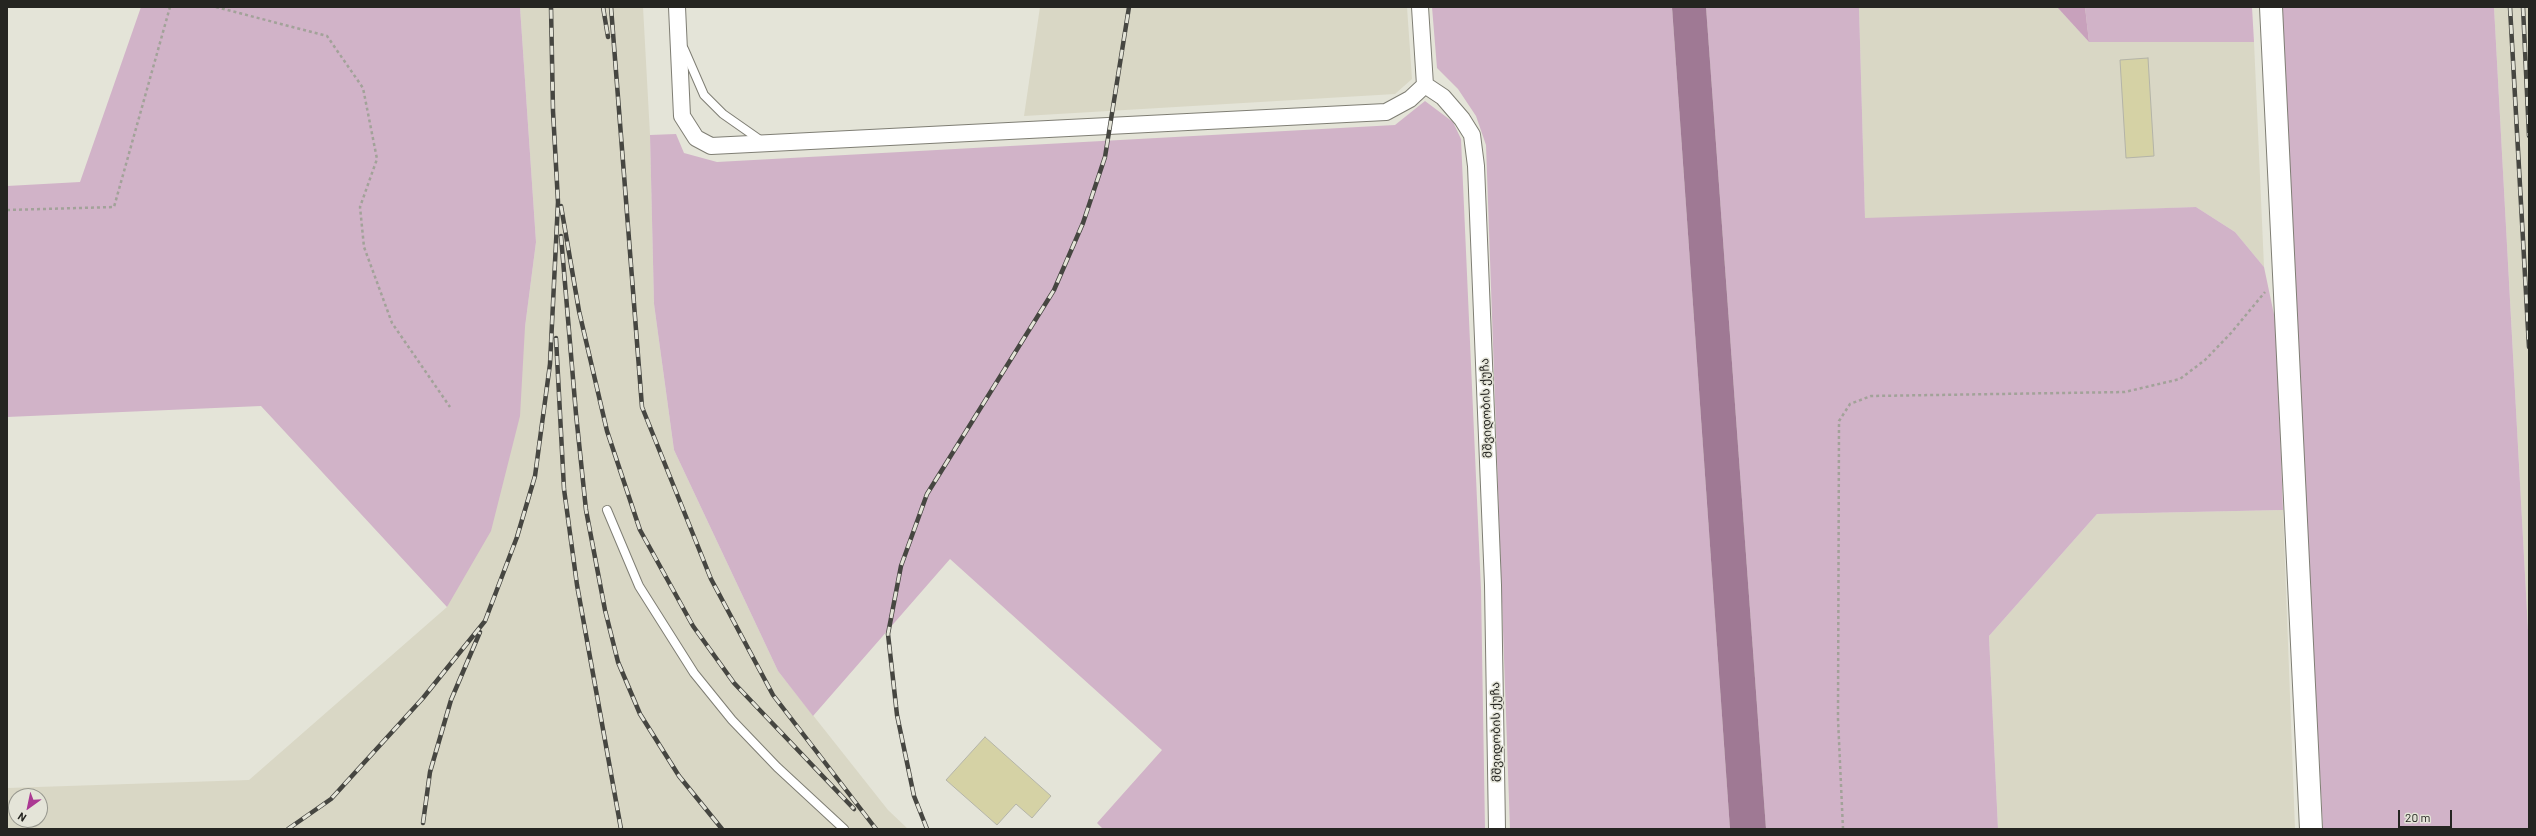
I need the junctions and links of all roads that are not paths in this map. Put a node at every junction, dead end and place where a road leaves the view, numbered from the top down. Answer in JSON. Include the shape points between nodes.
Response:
{"nodes":[{"id":1,"x":677,"y":7,"type":"edge"},
{"id":2,"x":1420,"y":7,"type":"edge"},
{"id":3,"x":2271,"y":7,"type":"edge"},
{"id":4,"x":678,"y":31,"type":"junction"},
{"id":5,"x":1425,"y":86,"type":"junction"},
{"id":6,"x":766,"y":143,"type":"junction"},
{"id":7,"x":607,"y":510,"type":"dead end"},
{"id":8,"x":844,"y":829,"type":"edge"},
{"id":9,"x":1497,"y":829,"type":"edge"},
{"id":10,"x":2311,"y":829,"type":"edge"}],
"edges":[{"from":1,"to":4,"type":"street"},
{"from":2,"to":5,"type":"street"},
{"from":3,"to":10,"type":"main road"},
{"from":4,"to":6,"type":"lane","via":[[704,95],[723,114]]},
{"from":4,"to":6,"type":"street","via":[[682,116],[696,138],[711,146]]},
{"from":5,"to":6,"type":"street","via":[[1410,99],[1386,112]]},
{"from":5,"to":9,"type":"street","name":"მშვიდობის ქუჩა","via":[[1443,97],[1462,119],[1472,135],[1476,166],[1493,585]]},
{"from":7,"to":8,"type":"lane","via":[[639,586],[694,673],[732,720],[777,767]]}]}
